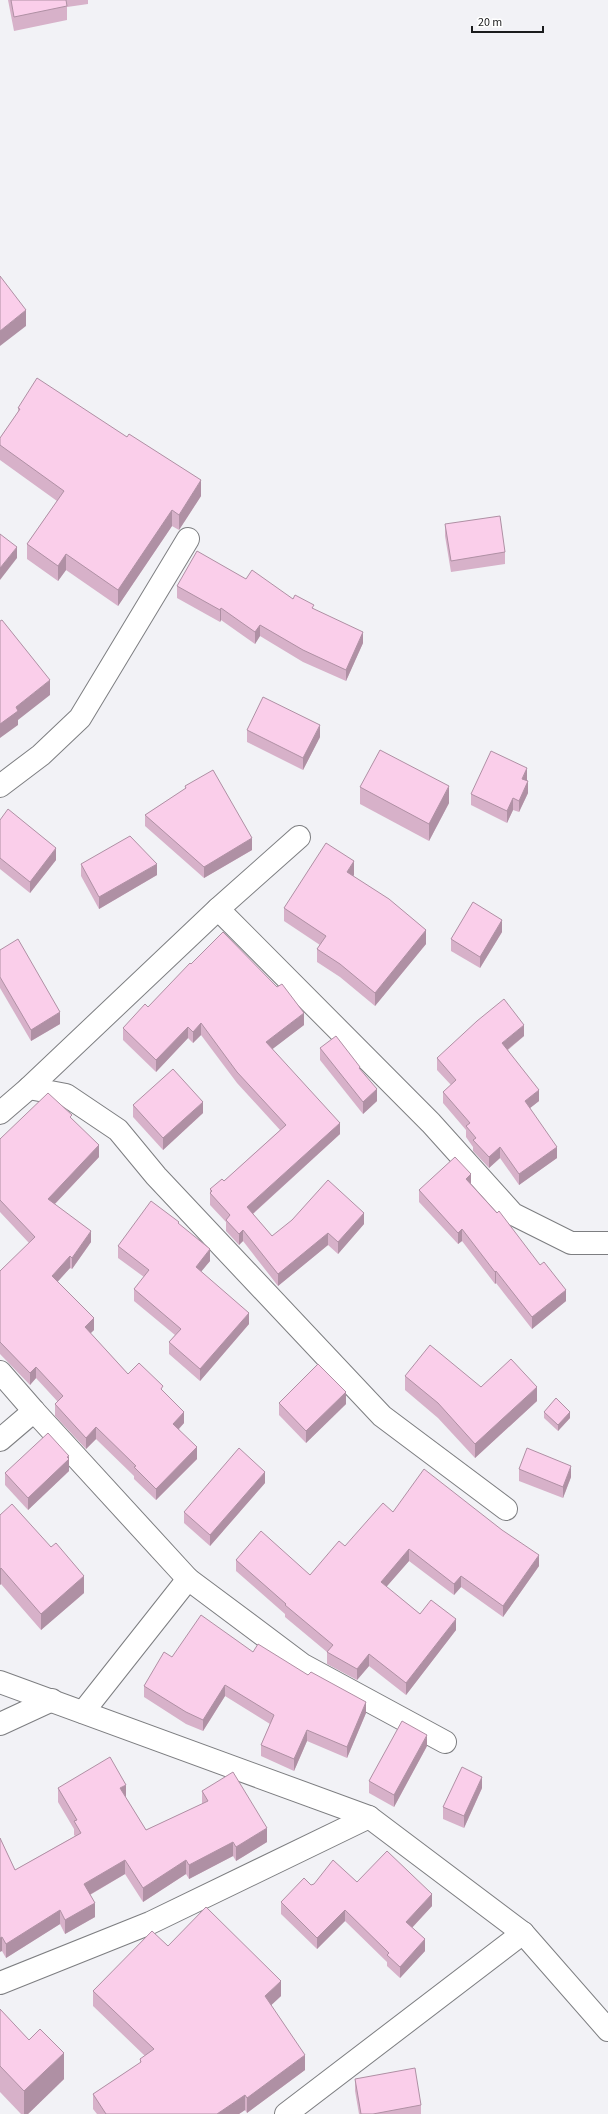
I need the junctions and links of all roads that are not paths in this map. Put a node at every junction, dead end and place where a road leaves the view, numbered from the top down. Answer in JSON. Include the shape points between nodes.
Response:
{"nodes":[{"id":1,"x":188,"y":539,"type":"dead end"},
{"id":2,"x":0,"y":786,"type":"edge"},
{"id":3,"x":299,"y":837,"type":"dead end"},
{"id":4,"x":218,"y":909,"type":"junction"},
{"id":5,"x":29,"y":1088,"type":"junction"},
{"id":6,"x":0,"y":1112,"type":"edge"},
{"id":7,"x":608,"y":1243,"type":"edge"},
{"id":8,"x":0,"y":1372,"type":"edge"},
{"id":9,"x":34,"y":1412,"type":"junction"},
{"id":10,"x":0,"y":1440,"type":"edge"},
{"id":11,"x":506,"y":1509,"type":"dead end"},
{"id":12,"x":188,"y":1579,"type":"junction"},
{"id":13,"x":0,"y":1682,"type":"edge"},
{"id":14,"x":52,"y":1700,"type":"junction"},
{"id":15,"x":83,"y":1712,"type":"junction"},
{"id":16,"x":0,"y":1724,"type":"edge"},
{"id":17,"x":445,"y":1742,"type":"dead end"},
{"id":18,"x":369,"y":1817,"type":"junction"},
{"id":19,"x":523,"y":1933,"type":"junction"},
{"id":20,"x":0,"y":1983,"type":"edge"},
{"id":21,"x":608,"y":2030,"type":"edge"},
{"id":22,"x":308,"y":2106,"type":"edge"},
{"id":23,"x":286,"y":2114,"type":"edge"}],
"edges":[{"from":1,"to":2,"type":"street","via":[[80,718],[41,755]]},
{"from":3,"to":4,"type":"street"},
{"from":4,"to":5,"type":"street"},
{"from":4,"to":7,"type":"street","via":[[431,1123],[513,1214],[571,1243]]},
{"from":5,"to":6,"type":"street"},
{"from":5,"to":11,"type":"street","via":[[66,1095],[118,1130],[156,1176],[382,1416]]},
{"from":8,"to":9,"type":"street"},
{"from":9,"to":10,"type":"street"},
{"from":9,"to":12,"type":"street"},
{"from":12,"to":15,"type":"street"},
{"from":12,"to":17,"type":"street","via":[[303,1665]]},
{"from":13,"to":14,"type":"street"},
{"from":14,"to":15,"type":"street"},
{"from":14,"to":16,"type":"street"},
{"from":15,"to":18,"type":"street"},
{"from":18,"to":19,"type":"street"},
{"from":18,"to":20,"type":"street","via":[[150,1923]]},
{"from":19,"to":21,"type":"street"},
{"from":19,"to":22,"type":"street"},
{"from":22,"to":23,"type":"street"}]}
